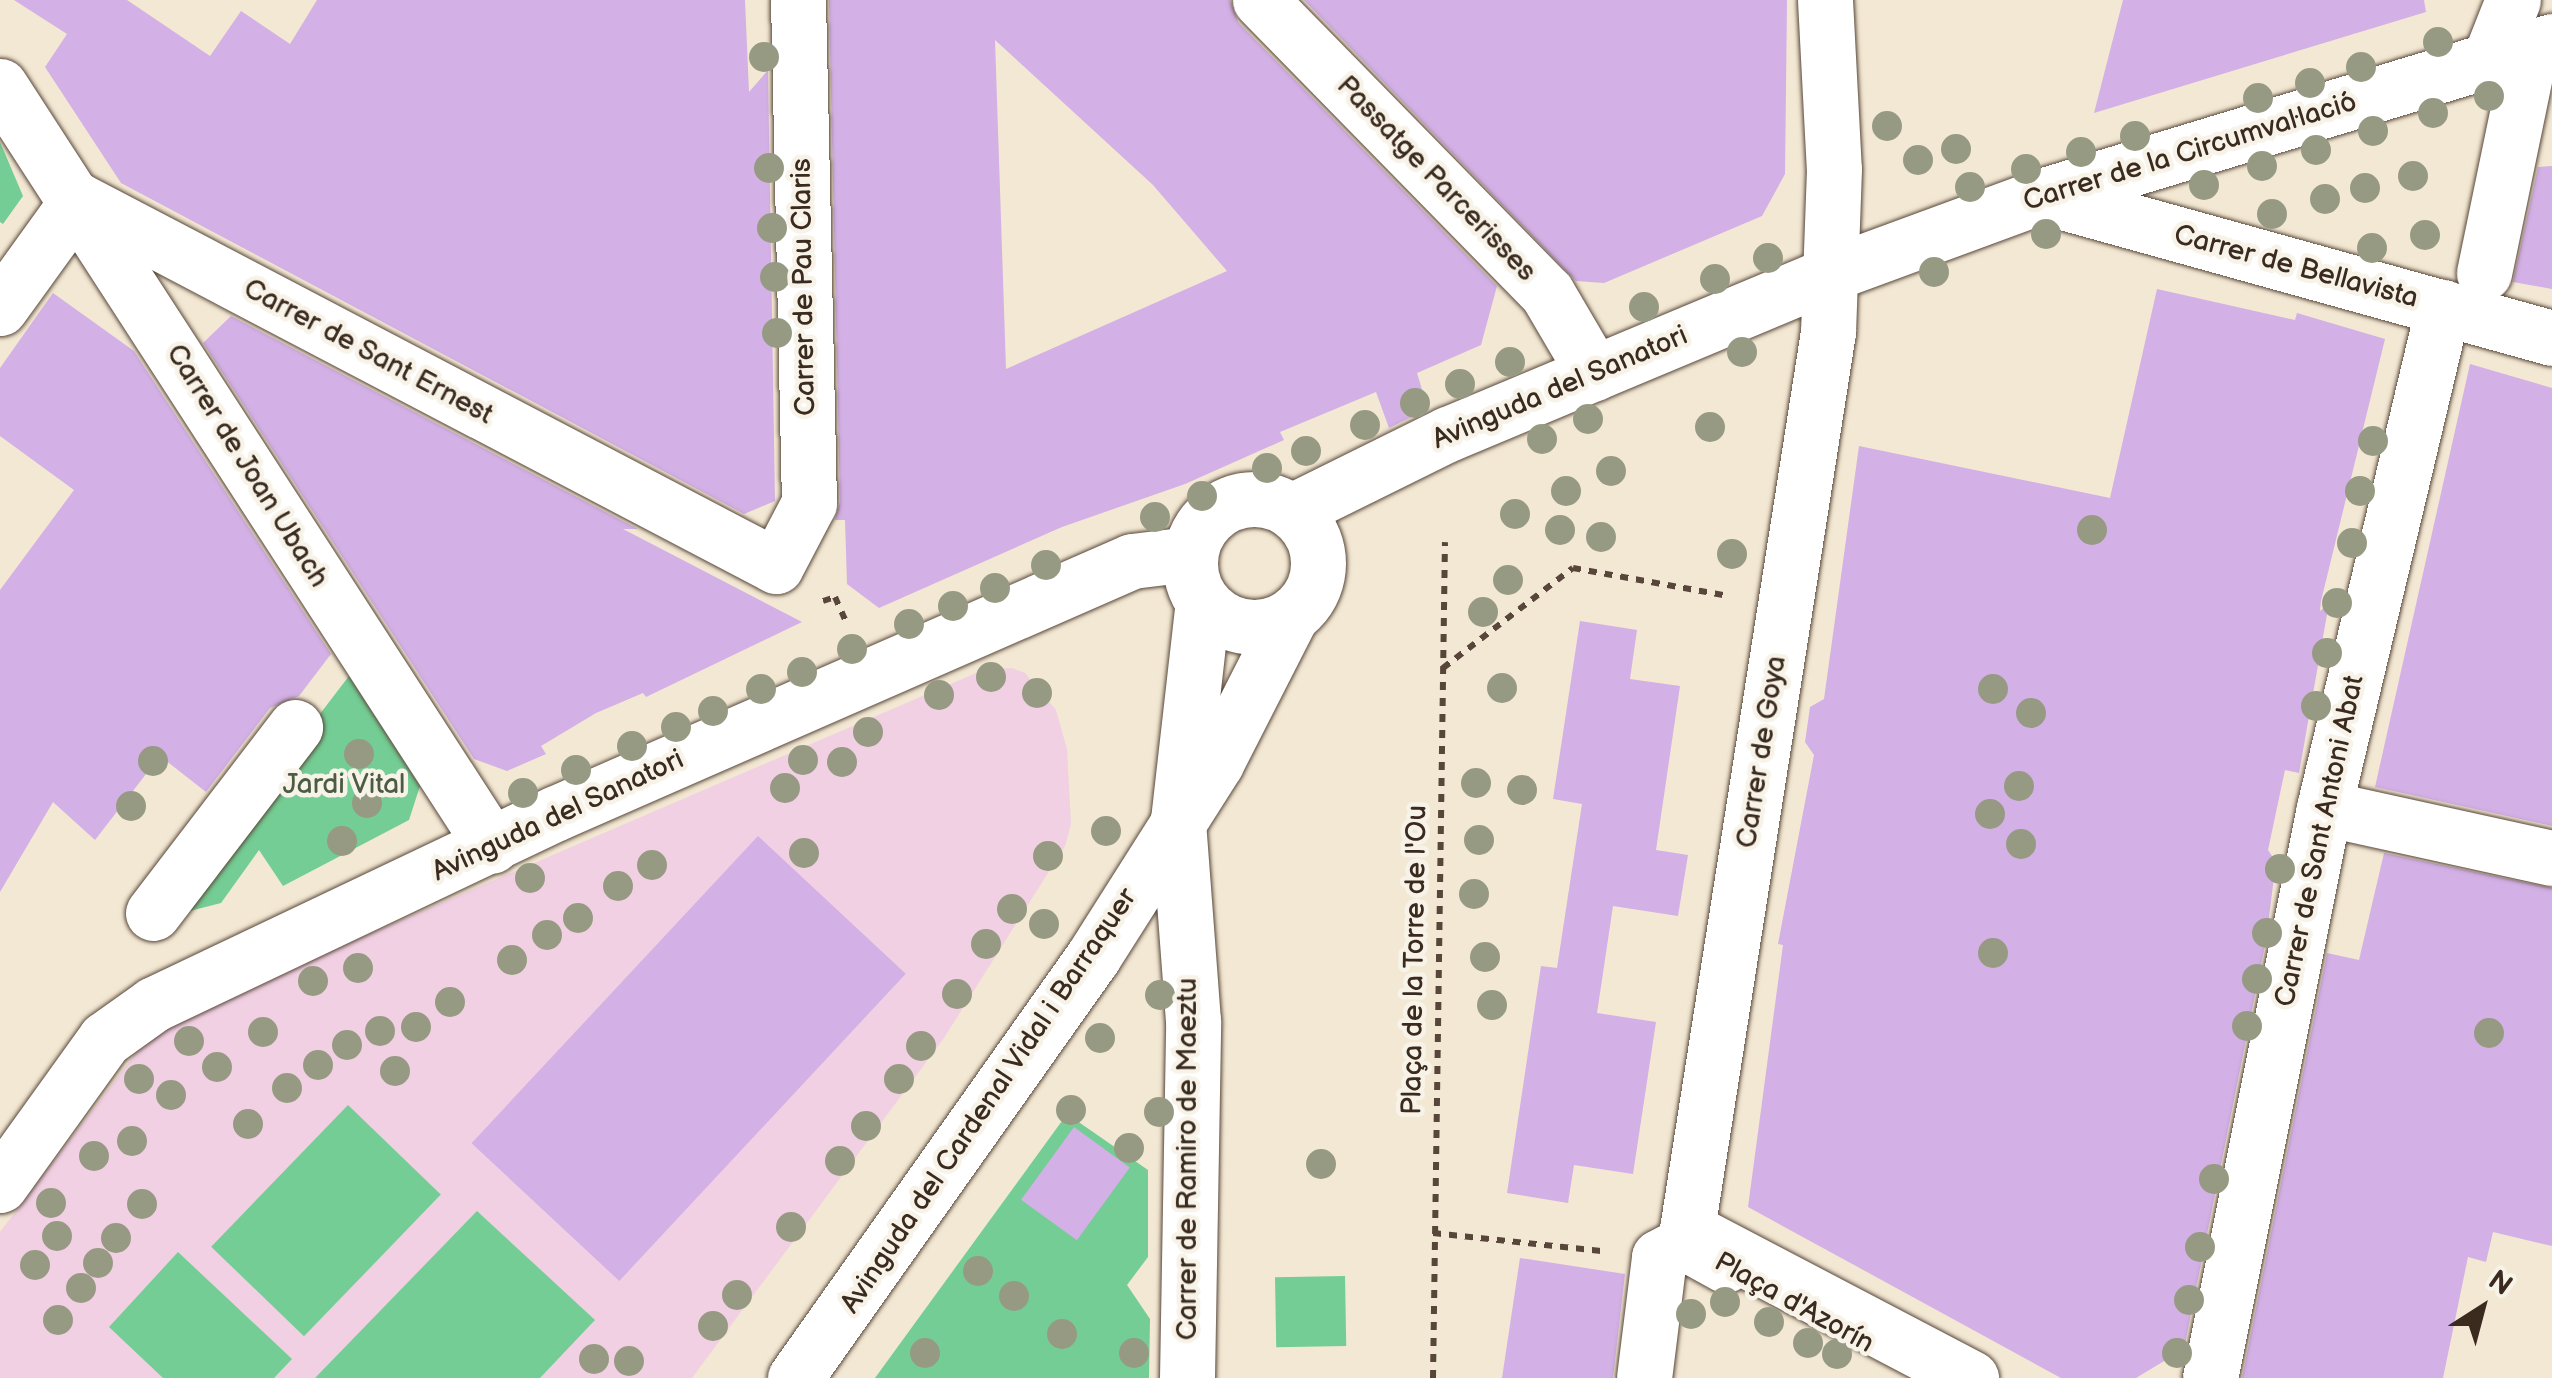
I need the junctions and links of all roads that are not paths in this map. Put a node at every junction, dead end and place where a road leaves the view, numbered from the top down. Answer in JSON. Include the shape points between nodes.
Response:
{"nodes":[{"id":1,"x":798,"y":0,"type":"edge"},
{"id":2,"x":1260,"y":0,"type":"edge"},
{"id":3,"x":1825,"y":0,"type":"edge"},
{"id":4,"x":2522,"y":37,"type":"edge"},
{"id":5,"x":0,"y":86,"type":"edge"},
{"id":6,"x":2041,"y":196,"type":"junction"},
{"id":7,"x":78,"y":200,"type":"junction"},
{"id":8,"x":1832,"y":274,"type":"junction"},
{"id":9,"x":2464,"y":290,"type":"junction"},
{"id":10,"x":0,"y":308,"type":"edge"},
{"id":11,"x":2552,"y":338,"type":"edge"},
{"id":12,"x":1594,"y":373,"type":"junction"},
{"id":13,"x":1292,"y":512,"type":"junction"},
{"id":14,"x":776,"y":566,"type":"joint"},
{"id":15,"x":1196,"y":578,"type":"junction"},
{"id":16,"x":1291,"y":616,"type":"junction"},
{"id":17,"x":295,"y":727,"type":"dead end"},
{"id":18,"x":2324,"y":808,"type":"junction"},
{"id":19,"x":1178,"y":820,"type":"junction"},
{"id":20,"x":492,"y":846,"type":"junction"},
{"id":21,"x":2552,"y":858,"type":"edge"},
{"id":22,"x":153,"y":913,"type":"dead end"},
{"id":23,"x":0,"y":1185,"type":"edge"},
{"id":24,"x":1676,"y":1249,"type":"junction"},
{"id":25,"x":795,"y":1378,"type":"edge"},
{"id":26,"x":1187,"y":1378,"type":"edge"},
{"id":27,"x":1644,"y":1378,"type":"edge"},
{"id":28,"x":1670,"y":1378,"type":"edge"},
{"id":29,"x":1932,"y":1378,"type":"edge"},
{"id":30,"x":1970,"y":1378,"type":"edge"},
{"id":31,"x":2210,"y":1378,"type":"edge"}],
"edges":[{"from":1,"to":14,"type":"street","name":"Carrer de Pau Claris","via":[[809,503]]},
{"from":2,"to":12,"type":"street","name":"Passatge Parcerisses","via":[[1547,294]]},
{"from":3,"to":8,"type":"street","name":"Carrer de Goya"},
{"from":4,"to":6,"type":"street","name":"Carrer de la Circumval·lació"},
{"from":4,"to":9,"type":"street","name":"Carrer de Sant Antoni Abat"},
{"from":5,"to":7,"type":"street","name":"Carrer de Joan Ubach"},
{"from":6,"to":8,"type":"street","name":"Carrer de la Circumval·lació"},
{"from":6,"to":9,"type":"street","name":"Carrer de Bellavista"},
{"from":7,"to":10,"type":"street"},
{"from":7,"to":14,"type":"street","name":"Carrer de Sant Ernest"},
{"from":7,"to":20,"type":"street","name":"Carrer de Joan Ubach"},
{"from":8,"to":12,"type":"street","name":"Avinguda del Sanatori"},
{"from":8,"to":24,"type":"street","name":"Carrer de Goya","via":[[1824,360]]},
{"from":9,"to":11,"type":"street","name":"Carrer de Bellavista"},
{"from":9,"to":18,"type":"street","name":"Carrer de Sant Antoni Abat"},
{"from":12,"to":13,"type":"street","name":"Avinguda del Sanatori","via":[[1448,434]]},
{"from":13,"to":15,"type":"street","via":[[1271,501],[1226,505],[1207,519]]},
{"from":13,"to":16,"type":"street","via":[[1318,555],[1314,589]]},
{"from":15,"to":16,"type":"street","via":[[1221,618],[1244,627]]},
{"from":15,"to":19,"type":"street","name":"Avinguda del Cardenal Vidal i Barraquer"},
{"from":15,"to":20,"type":"street","name":"Avinguda del Sanatori","via":[[1132,561]]},
{"from":16,"to":19,"type":"street","name":"Avinguda del Cardenal Vidal i Barraquer","via":[[1253,698]]},
{"from":17,"to":22,"type":"street"},
{"from":18,"to":21,"type":"street"},
{"from":18,"to":31,"type":"street","name":"Carrer de Sant Antoni Abat"},
{"from":19,"to":25,"type":"street","name":"Avinguda del Cardenal Vidal i Barraquer","via":[[982,1120]]},
{"from":19,"to":26,"type":"street","name":"Carrer de Ramiro de Maeztu","via":[[1193,1021]]},
{"from":20,"to":23,"type":"street","name":"Avinguda del Sanatori","via":[[154,1004],[105,1040]]},
{"from":24,"to":27,"type":"street"},
{"from":24,"to":28,"type":"street","name":"Carrer de Goya"},
{"from":24,"to":29,"type":"street","name":"Plaça d'Azorín","via":[[1685,1243]]},
{"from":24,"to":30,"type":"street"}]}
